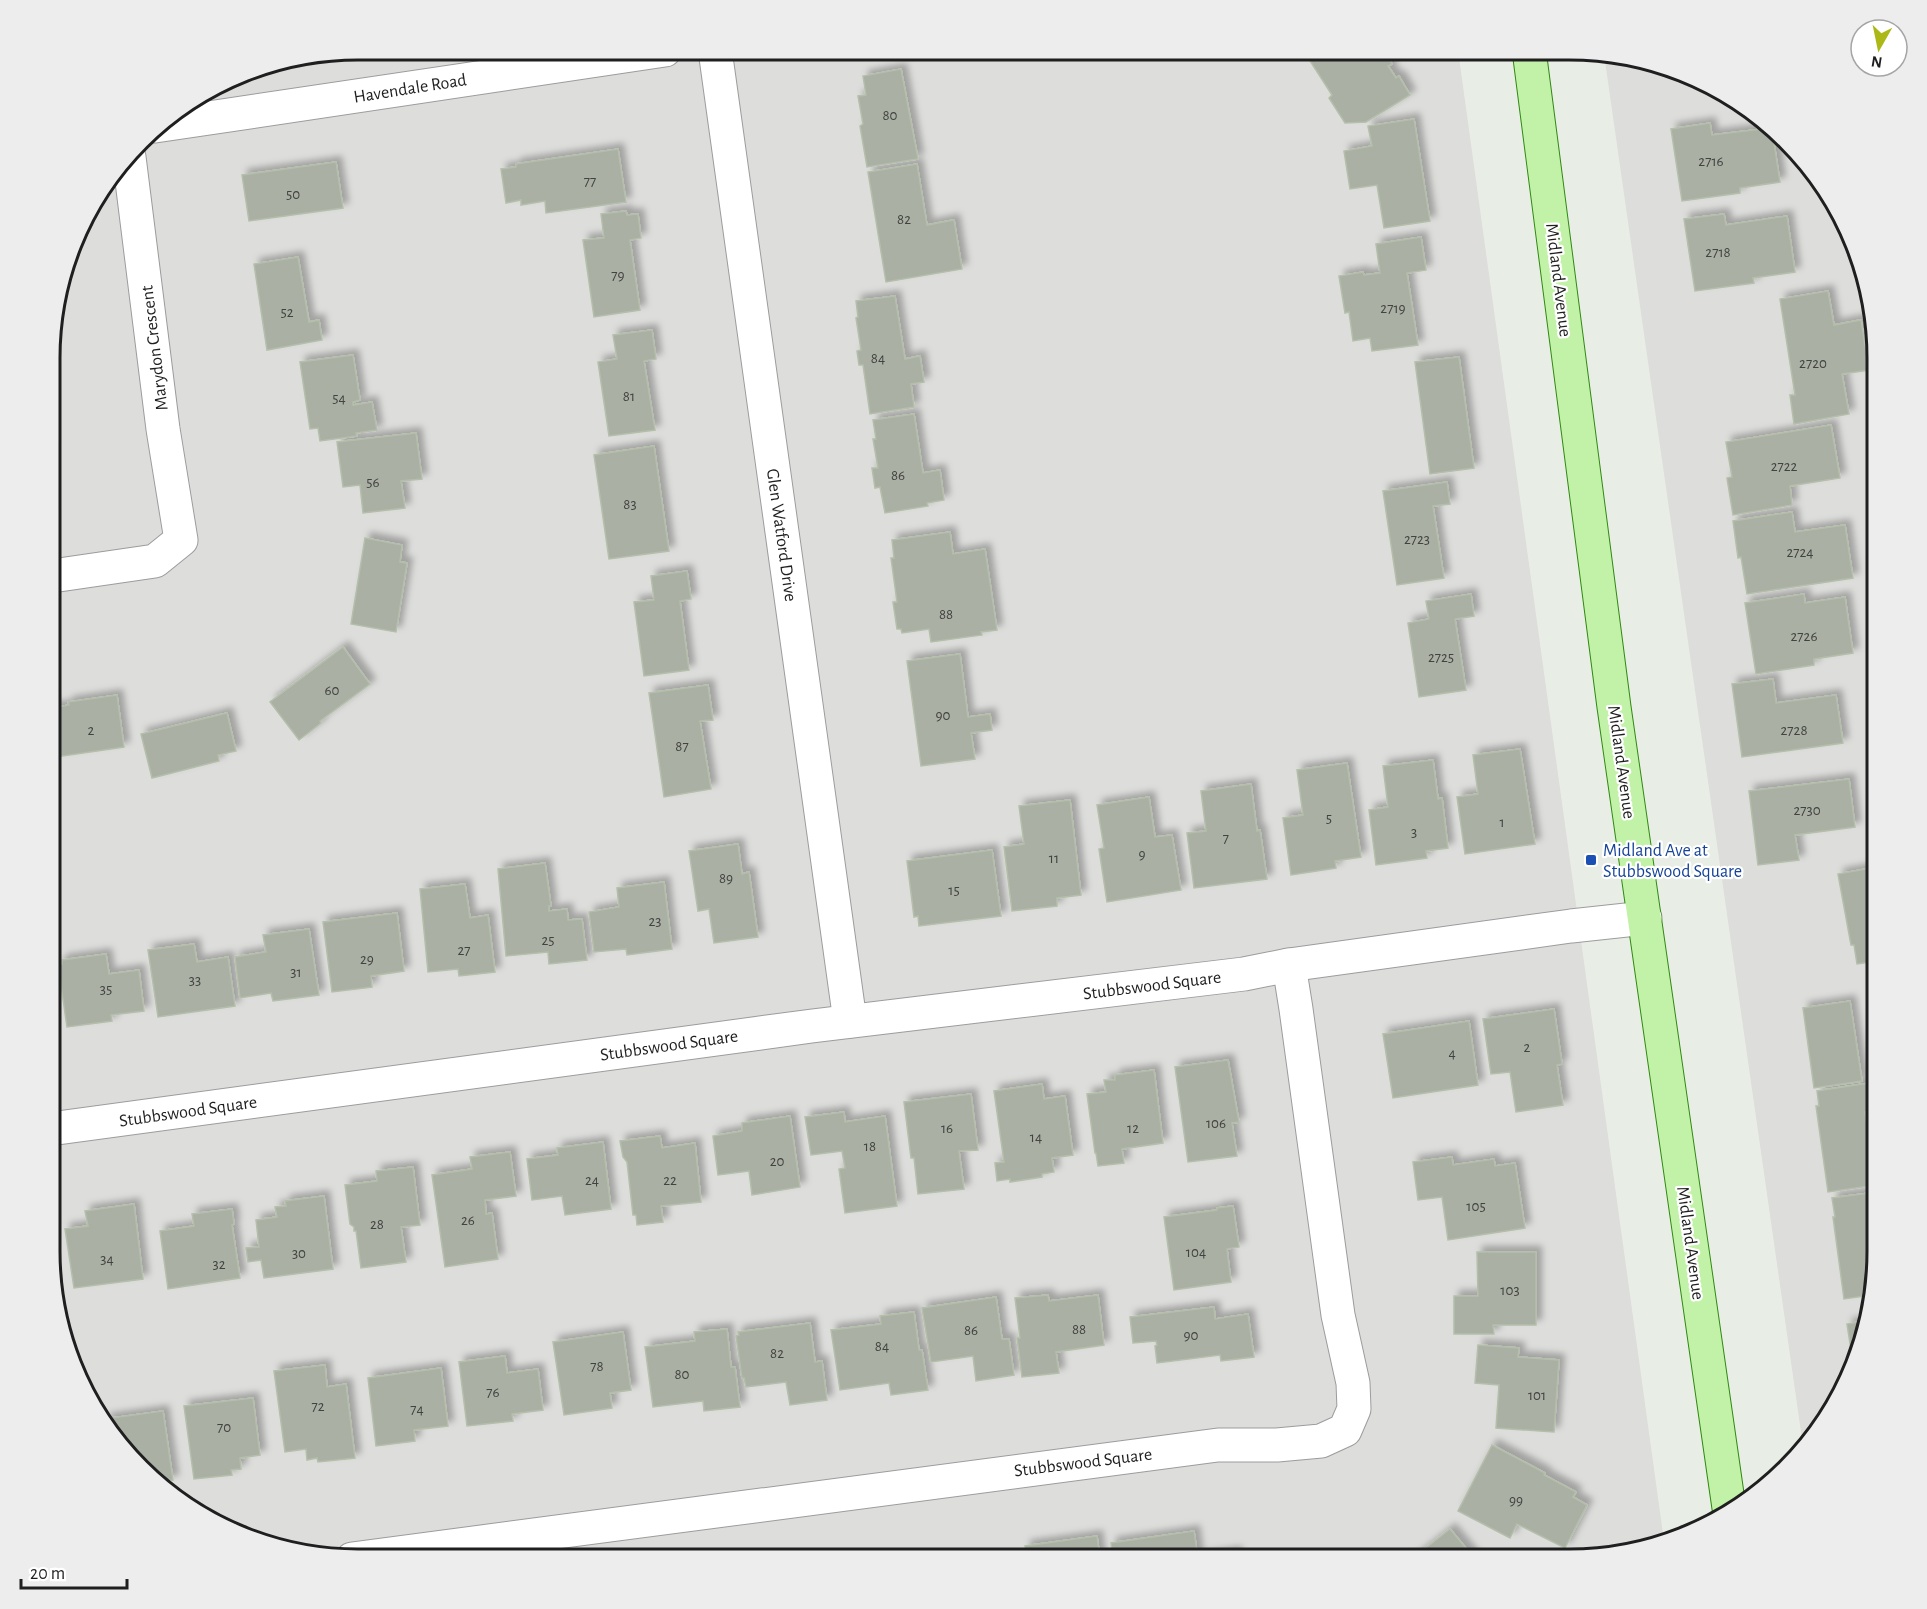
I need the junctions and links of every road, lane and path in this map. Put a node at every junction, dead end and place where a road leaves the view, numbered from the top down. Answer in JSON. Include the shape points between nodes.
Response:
{"nodes":[{"id":1,"x":598,"y":60,"type":"edge"},
{"id":2,"x":716,"y":60,"type":"edge"},
{"id":3,"x":1530,"y":60,"type":"edge"},
{"id":4,"x":176,"y":123,"type":"edge"},
{"id":5,"x":130,"y":166,"type":"edge"},
{"id":6,"x":60,"y":575,"type":"edge"},
{"id":7,"x":1645,"y":918,"type":"junction"},
{"id":8,"x":1289,"y":965,"type":"junction"},
{"id":9,"x":850,"y":1021,"type":"junction"},
{"id":10,"x":60,"y":1128,"type":"edge"},
{"id":11,"x":1728,"y":1503,"type":"edge"},
{"id":12,"x":428,"y":1549,"type":"edge"}],
"edges":[{"from":1,"to":4,"type":"street","name":"Havendale Road"},
{"from":2,"to":9,"type":"street","name":"Glen Watford Drive"},
{"from":3,"to":7,"type":"main road","name":"Midland Avenue"},
{"from":5,"to":6,"type":"street","name":"Marydon Crescent","via":[[181,540],[155,561]]},
{"from":7,"to":8,"type":"street","name":"Stubbswood Square"},
{"from":7,"to":11,"type":"main road","name":"Midland Avenue"},
{"from":8,"to":9,"type":"street","name":"Stubbswood Square","via":[[1244,974]]},
{"from":8,"to":12,"type":"street","name":"Stubbswood Square","via":[[1338,1315],[1353,1383],[1354,1410],[1345,1430],[1321,1441],[1218,1445]]},
{"from":9,"to":10,"type":"street","name":"Stubbswood Square"}]}
